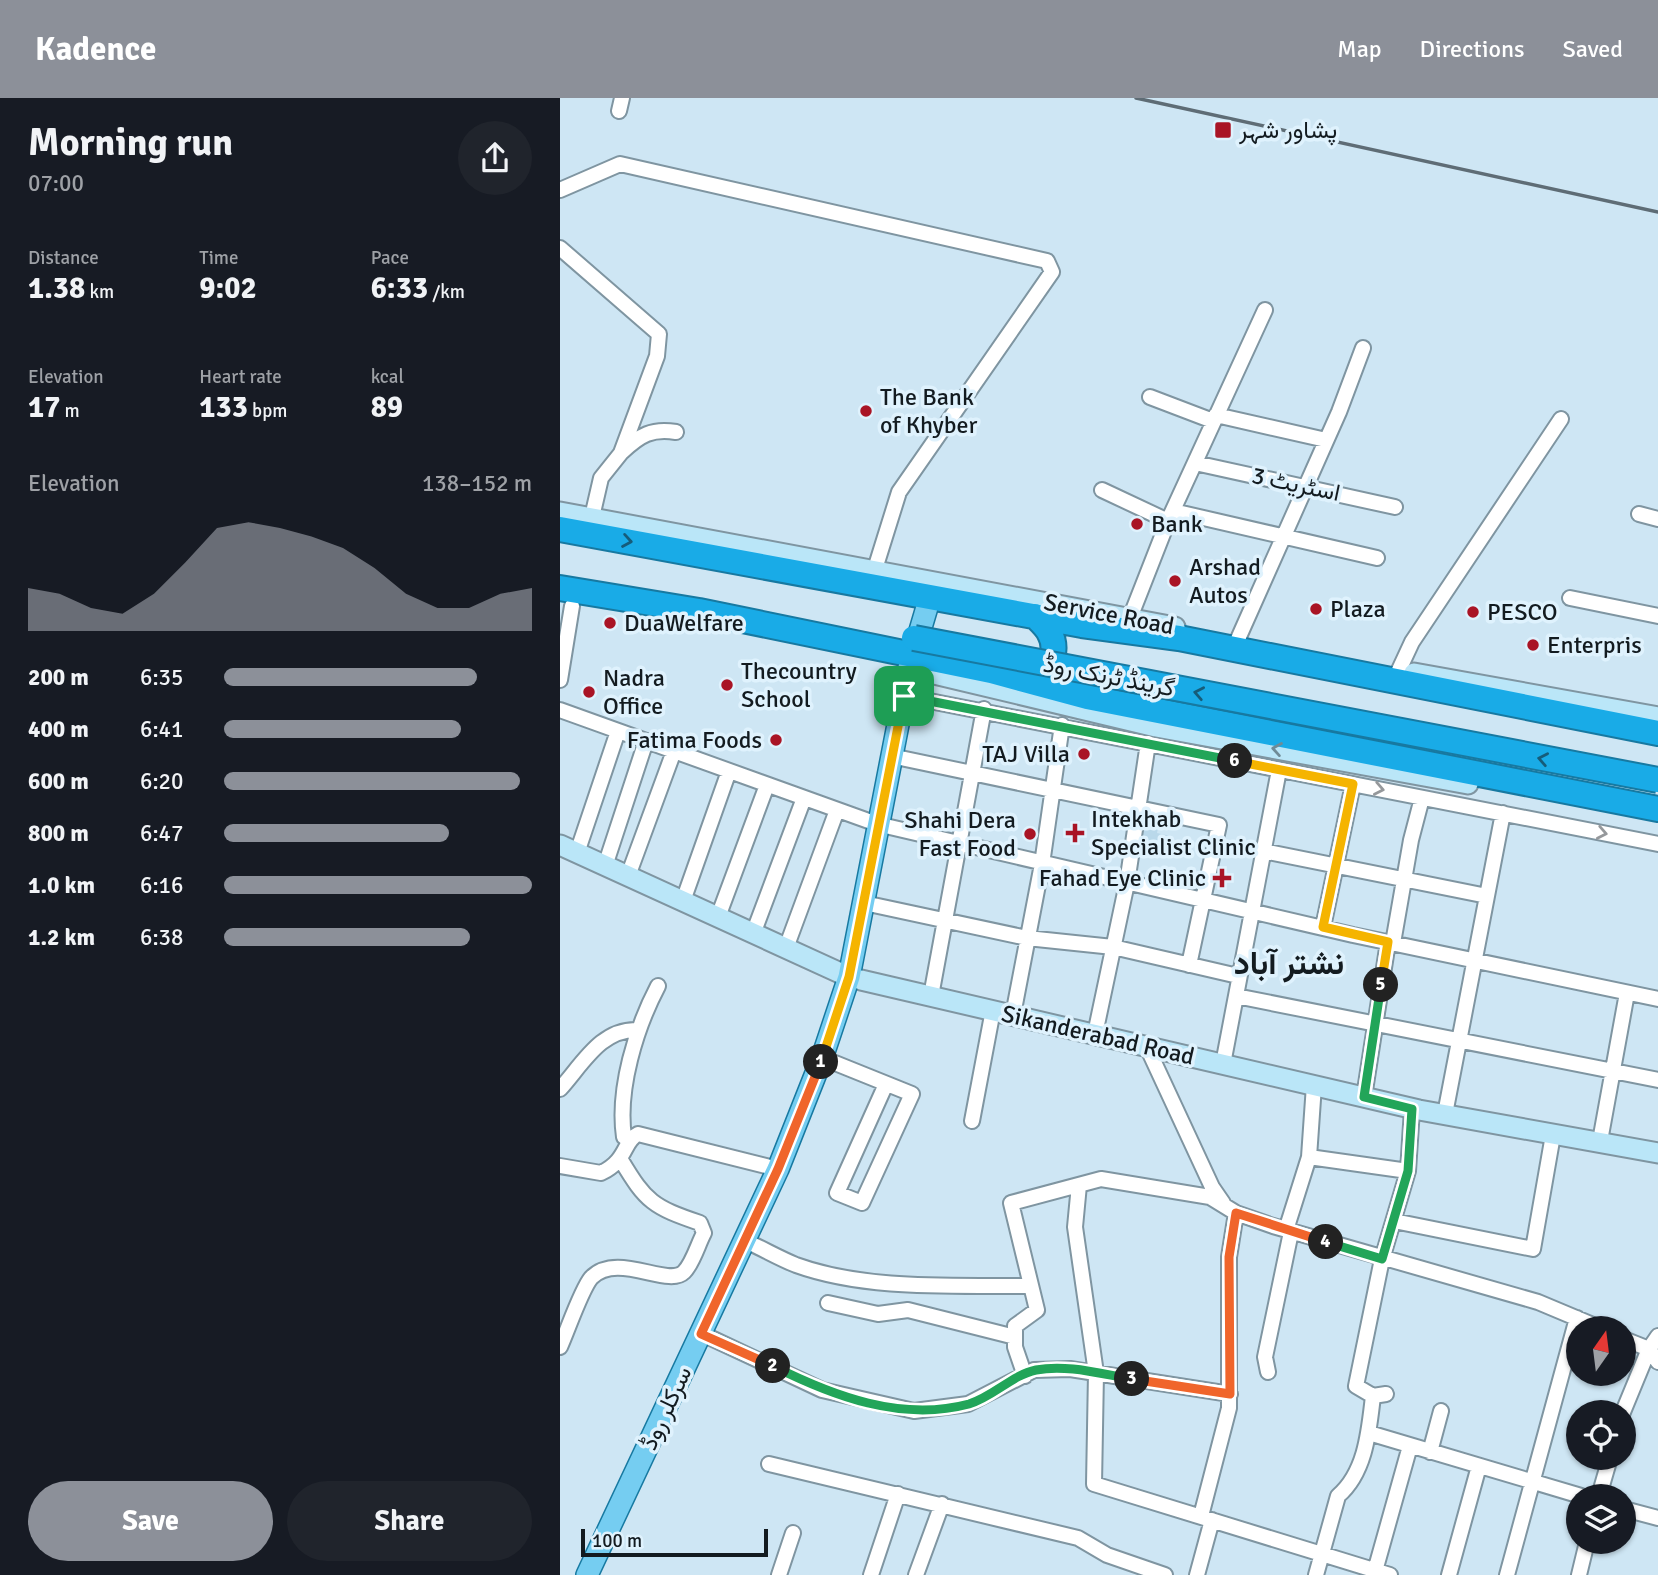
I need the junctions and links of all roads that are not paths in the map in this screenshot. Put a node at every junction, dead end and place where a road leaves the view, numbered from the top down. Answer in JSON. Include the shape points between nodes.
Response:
{"nodes":[{"id":1,"x":560,"y":190,"type":"edge"},
{"id":2,"x":560,"y":248,"type":"edge"},
{"id":3,"x":1265,"y":310,"type":"dead end"},
{"id":4,"x":1363,"y":348,"type":"dead end"},
{"id":5,"x":1150,"y":397,"type":"dead end"},
{"id":6,"x":1215,"y":418,"type":"junction"},
{"id":7,"x":1561,"y":419,"type":"dead end"},
{"id":8,"x":676,"y":432,"type":"dead end"},
{"id":9,"x":1326,"y":440,"type":"junction"},
{"id":10,"x":621,"y":453,"type":"junction"},
{"id":11,"x":1195,"y":463,"type":"junction"},
{"id":12,"x":1306,"y":486,"type":"junction"},
{"id":13,"x":1102,"y":490,"type":"dead end"},
{"id":14,"x":1395,"y":507,"type":"dead end"},
{"id":15,"x":560,"y":512,"type":"edge"},
{"id":16,"x":1639,"y":514,"type":"dead end"},
{"id":17,"x":1171,"y":516,"type":"junction"},
{"id":18,"x":592,"y":517,"type":"junction"},
{"id":19,"x":1658,"y":519,"type":"edge"},
{"id":20,"x":560,"y":529,"type":"edge"},
{"id":21,"x":1284,"y":536,"type":"junction"},
{"id":22,"x":1377,"y":558,"type":"dead end"},
{"id":23,"x":875,"y":569,"type":"junction"},
{"id":24,"x":560,"y":572,"type":"edge"},
{"id":25,"x":566,"y":597,"type":"edge"},
{"id":26,"x":930,"y":597,"type":"junction"},
{"id":27,"x":1570,"y":598,"type":"dead end"},
{"id":28,"x":1035,"y":616,"type":"junction"},
{"id":29,"x":1658,"y":616,"type":"edge"},
{"id":30,"x":1130,"y":618,"type":"junction"},
{"id":31,"x":1082,"y":625,"type":"junction"},
{"id":32,"x":1238,"y":639,"type":"junction"},
{"id":33,"x":911,"y":662,"type":"junction"},
{"id":34,"x":1399,"y":670,"type":"junction"},
{"id":35,"x":560,"y":680,"type":"edge"},
{"id":36,"x":1033,"y":683,"type":"junction"},
{"id":37,"x":1071,"y":693,"type":"junction"},
{"id":38,"x":904,"y":696,"type":"junction"},
{"id":39,"x":984,"y":709,"type":"junction"},
{"id":40,"x":560,"y":710,"type":"edge"},
{"id":41,"x":1658,"y":717,"type":"edge"},
{"id":42,"x":1062,"y":726,"type":"junction"},
{"id":43,"x":618,"y":731,"type":"junction"},
{"id":44,"x":1658,"y":733,"type":"edge"},
{"id":45,"x":646,"y":741,"type":"junction"},
{"id":46,"x":1148,"y":743,"type":"junction"},
{"id":47,"x":674,"y":751,"type":"junction"},
{"id":48,"x":891,"y":756,"type":"junction"},
{"id":49,"x":1279,"y":770,"type":"junction"},
{"id":50,"x":729,"y":771,"type":"junction"},
{"id":51,"x":973,"y":775,"type":"junction"},
{"id":52,"x":1658,"y":780,"type":"edge"},
{"id":53,"x":1353,"y":784,"type":"junction"},
{"id":54,"x":767,"y":785,"type":"junction"},
{"id":55,"x":1053,"y":789,"type":"junction"},
{"id":56,"x":804,"y":798,"type":"junction"},
{"id":57,"x":1422,"y":798,"type":"junction"},
{"id":58,"x":1138,"y":808,"type":"junction"},
{"id":59,"x":1658,"y":808,"type":"edge"},
{"id":60,"x":837,"y":810,"type":"junction"},
{"id":61,"x":1503,"y":813,"type":"junction"},
{"id":62,"x":1658,"y":818,"type":"edge"},
{"id":63,"x":877,"y":824,"type":"junction"},
{"id":64,"x":1658,"y":844,"type":"edge"},
{"id":65,"x":961,"y":845,"type":"junction"},
{"id":66,"x":569,"y":849,"type":"edge"},
{"id":67,"x":1263,"y":851,"type":"junction"},
{"id":68,"x":1042,"y":864,"type":"junction"},
{"id":69,"x":605,"y":866,"type":"junction"},
{"id":70,"x":1336,"y":866,"type":"junction"},
{"id":71,"x":628,"y":876,"type":"junction"},
{"id":72,"x":1405,"y":880,"type":"junction"},
{"id":73,"x":1127,"y":883,"type":"junction"},
{"id":74,"x":1487,"y":896,"type":"junction"},
{"id":75,"x":1204,"y":900,"type":"junction"},
{"id":76,"x":682,"y":901,"type":"junction"},
{"id":77,"x":864,"y":903,"type":"junction"},
{"id":78,"x":1251,"y":910,"type":"junction"},
{"id":79,"x":718,"y":917,"type":"junction"},
{"id":80,"x":947,"y":921,"type":"junction"},
{"id":81,"x":1323,"y":927,"type":"junction"},
{"id":82,"x":753,"y":934,"type":"junction"},
{"id":83,"x":1027,"y":938,"type":"junction"},
{"id":84,"x":1391,"y":942,"type":"junction"},
{"id":85,"x":1113,"y":947,"type":"junction"},
{"id":86,"x":786,"y":948,"type":"junction"},
{"id":87,"x":1475,"y":960,"type":"junction"},
{"id":88,"x":1189,"y":965,"type":"junction"},
{"id":89,"x":1238,"y":976,"type":"junction"},
{"id":90,"x":855,"y":979,"type":"junction"},
{"id":91,"x":658,"y":986,"type":"dead end"},
{"id":92,"x":1627,"y":993,"type":"junction"},
{"id":93,"x":931,"y":996,"type":"junction"},
{"id":94,"x":1236,"y":996,"type":"junction"},
{"id":95,"x":1658,"y":999,"type":"edge"},
{"id":96,"x":993,"y":1010,"type":"junction"},
{"id":97,"x":1013,"y":1015,"type":"junction"},
{"id":98,"x":1375,"y":1024,"type":"junction"},
{"id":99,"x":638,"y":1030,"type":"junction"},
{"id":100,"x":1095,"y":1034,"type":"junction"},
{"id":101,"x":1458,"y":1042,"type":"junction"},
{"id":102,"x":1147,"y":1047,"type":"junction"},
{"id":103,"x":835,"y":1063,"type":"junction"},
{"id":104,"x":1223,"y":1063,"type":"junction"},
{"id":105,"x":1613,"y":1071,"type":"junction"},
{"id":106,"x":1658,"y":1080,"type":"edge"},
{"id":107,"x":886,"y":1084,"type":"junction"},
{"id":108,"x":1314,"y":1085,"type":"junction"},
{"id":109,"x":560,"y":1089,"type":"edge"},
{"id":110,"x":1364,"y":1097,"type":"junction"},
{"id":111,"x":1412,"y":1109,"type":"junction"},
{"id":112,"x":1445,"y":1114,"type":"junction"},
{"id":113,"x":972,"y":1121,"type":"dead end"},
{"id":114,"x":1553,"y":1135,"type":"junction"},
{"id":115,"x":630,"y":1140,"type":"junction"},
{"id":116,"x":1600,"y":1140,"type":"junction"},
{"id":117,"x":1658,"y":1153,"type":"edge"},
{"id":118,"x":1309,"y":1157,"type":"junction"},
{"id":119,"x":621,"y":1160,"type":"junction"},
{"id":120,"x":560,"y":1167,"type":"edge"},
{"id":121,"x":778,"y":1169,"type":"junction"},
{"id":122,"x":1408,"y":1171,"type":"junction"},
{"id":123,"x":1079,"y":1185,"type":"junction"},
{"id":124,"x":1230,"y":1209,"type":"junction"},
{"id":125,"x":1394,"y":1221,"type":"junction"},
{"id":126,"x":1289,"y":1231,"type":"junction"},
{"id":127,"x":752,"y":1244,"type":"junction"},
{"id":128,"x":1382,"y":1259,"type":"junction"},
{"id":129,"x":1031,"y":1286,"type":"junction"},
{"id":130,"x":828,"y":1303,"type":"dead end"},
{"id":131,"x":1572,"y":1316,"type":"edge"},
{"id":132,"x":706,"y":1336,"type":"junction"},
{"id":133,"x":1658,"y":1336,"type":"edge"},
{"id":134,"x":1015,"y":1337,"type":"junction"},
{"id":135,"x":1636,"y":1344,"type":"edge"},
{"id":136,"x":560,"y":1347,"type":"edge"},
{"id":137,"x":1648,"y":1349,"type":"junction"},
{"id":138,"x":1566,"y":1357,"type":"edge"},
{"id":139,"x":1658,"y":1362,"type":"edge"},
{"id":140,"x":1268,"y":1372,"type":"dead end"},
{"id":141,"x":1096,"y":1373,"type":"junction"},
{"id":142,"x":1025,"y":1376,"type":"junction"},
{"id":143,"x":1230,"y":1394,"type":"junction"},
{"id":144,"x":1628,"y":1400,"type":"edge"},
{"id":145,"x":1441,"y":1412,"type":"dead end"},
{"id":146,"x":1369,"y":1433,"type":"junction"},
{"id":147,"x":1410,"y":1446,"type":"junction"},
{"id":148,"x":1430,"y":1452,"type":"junction"},
{"id":149,"x":769,"y":1464,"type":"dead end"},
{"id":150,"x":1479,"y":1466,"type":"junction"},
{"id":151,"x":1531,"y":1482,"type":"junction"},
{"id":152,"x":1566,"y":1492,"type":"edge"},
{"id":153,"x":898,"y":1494,"type":"junction"},
{"id":154,"x":942,"y":1504,"type":"junction"},
{"id":155,"x":1636,"y":1512,"type":"edge"},
{"id":156,"x":1206,"y":1518,"type":"junction"},
{"id":157,"x":1658,"y":1518,"type":"edge"},
{"id":158,"x":793,"y":1533,"type":"dead end"},
{"id":159,"x":1323,"y":1554,"type":"junction"},
{"id":160,"x":1584,"y":1554,"type":"edge"},
{"id":161,"x":1375,"y":1571,"type":"junction"},
{"id":162,"x":587,"y":1575,"type":"edge"},
{"id":163,"x":599,"y":1575,"type":"edge"},
{"id":164,"x":779,"y":1575,"type":"edge"},
{"id":165,"x":871,"y":1575,"type":"edge"},
{"id":166,"x":916,"y":1575,"type":"edge"},
{"id":167,"x":1166,"y":1575,"type":"edge"},
{"id":168,"x":1197,"y":1575,"type":"edge"},
{"id":169,"x":1317,"y":1575,"type":"edge"},
{"id":170,"x":1390,"y":1575,"type":"edge"},
{"id":171,"x":1449,"y":1575,"type":"edge"},
{"id":172,"x":1507,"y":1575,"type":"edge"},
{"id":173,"x":1579,"y":1575,"type":"edge"}],
"edges":[{"from":1,"to":23,"type":"street","via":[[620,164],[1051,265],[1052,272],[899,492]]},
{"from":2,"to":10,"type":"street","via":[[659,334],[657,356]]},
{"from":3,"to":6,"type":"street"},
{"from":4,"to":9,"type":"street"},
{"from":5,"to":6,"type":"street"},
{"from":6,"to":9,"type":"street"},
{"from":6,"to":11,"type":"street"},
{"from":7,"to":34,"type":"street","via":[[1412,642]]},
{"from":8,"to":10,"type":"street","via":[[658,429],[639,435]]},
{"from":9,"to":12,"type":"street"},
{"from":10,"to":18,"type":"street","via":[[600,478]]},
{"from":11,"to":12,"type":"street","name":"اسٹریٹ 3"},
{"from":11,"to":17,"type":"street"},
{"from":12,"to":14,"type":"street","name":"اسٹریٹ 3"},
{"from":12,"to":21,"type":"street"},
{"from":13,"to":17,"type":"street"},
{"from":15,"to":18,"type":"street","name":"Service Road"},
{"from":16,"to":19,"type":"street"},
{"from":17,"to":21,"type":"street"},
{"from":17,"to":30,"type":"street"},
{"from":18,"to":23,"type":"street","name":"Service Road"},
{"from":20,"to":26,"type":"highway","name":"گرینڈ ٹرنک روڈ","one_way":true},
{"from":21,"to":22,"type":"street"},
{"from":21,"to":32,"type":"street"},
{"from":23,"to":30,"type":"street","name":"Service Road"},
{"from":52,"to":24,"type":"highway","name":"گرینڈ ٹرنک روڈ","one_way":true,"bridge":true},
{"from":25,"to":33,"type":"highway","via":[[699,611]]},
{"from":25,"to":35,"type":"street"},
{"from":26,"to":28,"type":"highway","name":"گرینڈ ٹرنک روڈ"},
{"from":26,"to":33,"type":"main road","name":"سرکلر روڈ"},
{"from":27,"to":29,"type":"street"},
{"from":28,"to":31,"type":"highway","name":"گرینڈ ٹرنک روڈ"},
{"from":28,"to":36,"type":"highway","via":[[1051,634],[1053,645],[1045,675]]},
{"from":30,"to":32,"type":"street","name":"Service Road"},
{"from":31,"to":37,"type":"highway","via":[[1060,660],[1063,684]]},
{"from":31,"to":44,"type":"highway","name":"گرینڈ ٹرنک روڈ","via":[[1179,638]]},
{"from":32,"to":34,"type":"street","name":"Service Road"},
{"from":33,"to":36,"type":"highway"},
{"from":33,"to":38,"type":"main road","name":"سرکلر روڈ"},
{"from":62,"to":33,"type":"street","one_way":true,"via":[[1156,727]]},
{"from":34,"to":41,"type":"street","name":"Service Road"},
{"from":36,"to":37,"type":"highway"},
{"from":37,"to":59,"type":"highway"},
{"from":38,"to":39,"type":"street"},
{"from":38,"to":48,"type":"main road","name":"سرکلر روڈ"},
{"from":39,"to":42,"type":"street"},
{"from":39,"to":51,"type":"street"},
{"from":40,"to":43,"type":"street"},
{"from":42,"to":46,"type":"street"},
{"from":42,"to":55,"type":"street"},
{"from":43,"to":45,"type":"street"},
{"from":43,"to":66,"type":"street"},
{"from":45,"to":47,"type":"street"},
{"from":45,"to":69,"type":"street"},
{"from":46,"to":49,"type":"street"},
{"from":46,"to":58,"type":"street"},
{"from":47,"to":50,"type":"street"},
{"from":47,"to":71,"type":"street"},
{"from":48,"to":51,"type":"street"},
{"from":48,"to":63,"type":"main road","name":"سرکلر روڈ"},
{"from":49,"to":53,"type":"street"},
{"from":49,"to":67,"type":"street"},
{"from":50,"to":54,"type":"street"},
{"from":50,"to":76,"type":"street"},
{"from":51,"to":55,"type":"street"},
{"from":51,"to":65,"type":"street"},
{"from":53,"to":57,"type":"street","one_way":true},
{"from":53,"to":70,"type":"street"},
{"from":54,"to":56,"type":"street"},
{"from":54,"to":79,"type":"street"},
{"from":55,"to":58,"type":"street"},
{"from":55,"to":68,"type":"street"},
{"from":56,"to":60,"type":"street"},
{"from":56,"to":82,"type":"street"},
{"from":57,"to":61,"type":"street"},
{"from":57,"to":72,"type":"street"},
{"from":58,"to":73,"type":"street"},
{"from":58,"to":75,"type":"street","via":[[1219,825]]},
{"from":60,"to":63,"type":"street"},
{"from":60,"to":86,"type":"street"},
{"from":61,"to":64,"type":"street","one_way":true},
{"from":61,"to":74,"type":"street"},
{"from":63,"to":65,"type":"street"},
{"from":63,"to":77,"type":"main road","name":"سرکلر روڈ"},
{"from":65,"to":68,"type":"street"},
{"from":65,"to":80,"type":"street"},
{"from":66,"to":69,"type":"street","name":"Sikanderabad Road"},
{"from":67,"to":70,"type":"street"},
{"from":67,"to":78,"type":"street"},
{"from":68,"to":73,"type":"street"},
{"from":68,"to":83,"type":"street"},
{"from":69,"to":71,"type":"street","name":"Sikanderabad Road"},
{"from":70,"to":72,"type":"street"},
{"from":70,"to":81,"type":"street"},
{"from":71,"to":76,"type":"street","name":"Sikanderabad Road"},
{"from":72,"to":74,"type":"street"},
{"from":72,"to":84,"type":"street"},
{"from":73,"to":75,"type":"street"},
{"from":73,"to":85,"type":"street"},
{"from":74,"to":87,"type":"street"},
{"from":75,"to":78,"type":"street"},
{"from":75,"to":88,"type":"street"},
{"from":76,"to":79,"type":"street","name":"Sikanderabad Road"},
{"from":77,"to":80,"type":"street"},
{"from":77,"to":90,"type":"main road","name":"سرکلر روڈ"},
{"from":78,"to":81,"type":"street"},
{"from":78,"to":89,"type":"street"},
{"from":79,"to":82,"type":"street","name":"Sikanderabad Road"},
{"from":80,"to":83,"type":"street"},
{"from":80,"to":93,"type":"street"},
{"from":81,"to":84,"type":"street"},
{"from":82,"to":86,"type":"street","name":"Sikanderabad Road"},
{"from":83,"to":85,"type":"street"},
{"from":83,"to":97,"type":"street"},
{"from":84,"to":87,"type":"street"},
{"from":84,"to":98,"type":"street"},
{"from":85,"to":88,"type":"street"},
{"from":85,"to":100,"type":"street"},
{"from":86,"to":90,"type":"street","name":"Sikanderabad Road"},
{"from":87,"to":92,"type":"street"},
{"from":87,"to":101,"type":"street"},
{"from":88,"to":89,"type":"street"},
{"from":89,"to":94,"type":"street"},
{"from":90,"to":93,"type":"street","name":"Sikanderabad Road"},
{"from":90,"to":103,"type":"main road"},
{"from":90,"to":121,"type":"main road","name":"سرکلر روڈ"},
{"from":91,"to":99,"type":"street"},
{"from":92,"to":95,"type":"street"},
{"from":92,"to":105,"type":"street"},
{"from":93,"to":96,"type":"street","name":"Sikanderabad Road"},
{"from":94,"to":98,"type":"street"},
{"from":94,"to":104,"type":"street"},
{"from":96,"to":97,"type":"street","name":"Sikanderabad Road"},
{"from":96,"to":113,"type":"street"},
{"from":97,"to":100,"type":"street","name":"Sikanderabad Road"},
{"from":98,"to":101,"type":"street"},
{"from":98,"to":110,"type":"street"},
{"from":99,"to":109,"type":"street","via":[[606,1036]]},
{"from":99,"to":115,"type":"street","via":[[622,1125],[624,1137]]},
{"from":100,"to":102,"type":"street","name":"Sikanderabad Road"},
{"from":101,"to":105,"type":"street"},
{"from":101,"to":112,"type":"street"},
{"from":102,"to":104,"type":"street","name":"Sikanderabad Road"},
{"from":102,"to":124,"type":"street","via":[[1212,1187]]},
{"from":103,"to":107,"type":"street"},
{"from":103,"to":127,"type":"main road"},
{"from":104,"to":108,"type":"street","name":"Sikanderabad Road"},
{"from":105,"to":106,"type":"street"},
{"from":105,"to":116,"type":"street"},
{"from":107,"to":107,"type":"street","via":[[837,1192],[862,1203],[912,1094]]},
{"from":108,"to":110,"type":"street","name":"Sikanderabad Road"},
{"from":108,"to":118,"type":"street"},
{"from":110,"to":111,"type":"street","name":"Sikanderabad Road"},
{"from":111,"to":112,"type":"street","name":"Sikanderabad Road"},
{"from":111,"to":122,"type":"street"},
{"from":112,"to":114,"type":"street","name":"Sikanderabad Road"},
{"from":114,"to":116,"type":"street","name":"Sikanderabad Road"},
{"from":114,"to":125,"type":"street","via":[[1533,1250]]},
{"from":115,"to":119,"type":"street"},
{"from":115,"to":121,"type":"street","via":[[638,1134]]},
{"from":116,"to":117,"type":"street","name":"Sikanderabad Road"},
{"from":118,"to":122,"type":"street"},
{"from":118,"to":126,"type":"street"},
{"from":119,"to":120,"type":"street","via":[[601,1173]]},
{"from":119,"to":136,"type":"street","via":[[643,1196],[666,1211],[700,1223],[704,1233],[684,1272],[675,1276],[624,1266],[591,1279]]},
{"from":121,"to":132,"type":"main road","name":"سرکلر روڈ"},
{"from":122,"to":125,"type":"street"},
{"from":123,"to":124,"type":"street","via":[[1101,1179],[1210,1197]]},
{"from":123,"to":129,"type":"street","via":[[1011,1203]]},
{"from":123,"to":141,"type":"street","via":[[1075,1227]]},
{"from":124,"to":126,"type":"street"},
{"from":124,"to":143,"type":"street"},
{"from":125,"to":128,"type":"street"},
{"from":126,"to":128,"type":"street"},
{"from":126,"to":140,"type":"street","via":[[1265,1357]]},
{"from":127,"to":129,"type":"street","via":[[797,1265],[887,1283]]},
{"from":127,"to":132,"type":"main road"},
{"from":128,"to":131,"type":"street","via":[[1538,1302]]},
{"from":128,"to":146,"type":"street","via":[[1356,1386],[1379,1395]]},
{"from":129,"to":134,"type":"street","via":[[1037,1310],[1015,1326]]},
{"from":130,"to":134,"type":"street","via":[[878,1314],[908,1310]]},
{"from":132,"to":142,"type":"street","via":[[822,1390],[914,1411],[968,1404]]},
{"from":132,"to":162,"type":"main road","name":"سرکلر روڈ"},
{"from":132,"to":163,"type":"main road"},
{"from":133,"to":137,"type":"street"},
{"from":134,"to":142,"type":"street"},
{"from":135,"to":137,"type":"street"},
{"from":137,"to":139,"type":"street"},
{"from":137,"to":144,"type":"street"},
{"from":138,"to":151,"type":"street"},
{"from":141,"to":142,"type":"street","via":[[1034,1370]]},
{"from":141,"to":143,"type":"street"},
{"from":141,"to":156,"type":"street","via":[[1094,1484]]},
{"from":143,"to":156,"type":"street"},
{"from":145,"to":148,"type":"street"},
{"from":146,"to":147,"type":"street"},
{"from":146,"to":159,"type":"street","via":[[1358,1466],[1338,1496]]},
{"from":147,"to":148,"type":"street"},
{"from":147,"to":161,"type":"street"},
{"from":148,"to":150,"type":"street"},
{"from":149,"to":153,"type":"street"},
{"from":150,"to":151,"type":"street"},
{"from":150,"to":171,"type":"street"},
{"from":151,"to":152,"type":"street"},
{"from":151,"to":172,"type":"street"},
{"from":153,"to":154,"type":"street"},
{"from":153,"to":165,"type":"street"},
{"from":154,"to":166,"type":"street"},
{"from":154,"to":167,"type":"street","via":[[1078,1538],[1107,1555]]},
{"from":155,"to":157,"type":"street"},
{"from":156,"to":159,"type":"street"},
{"from":156,"to":168,"type":"street"},
{"from":158,"to":164,"type":"street"},
{"from":159,"to":161,"type":"street"},
{"from":159,"to":169,"type":"street"},
{"from":160,"to":173,"type":"street"},
{"from":161,"to":170,"type":"street"}]}
